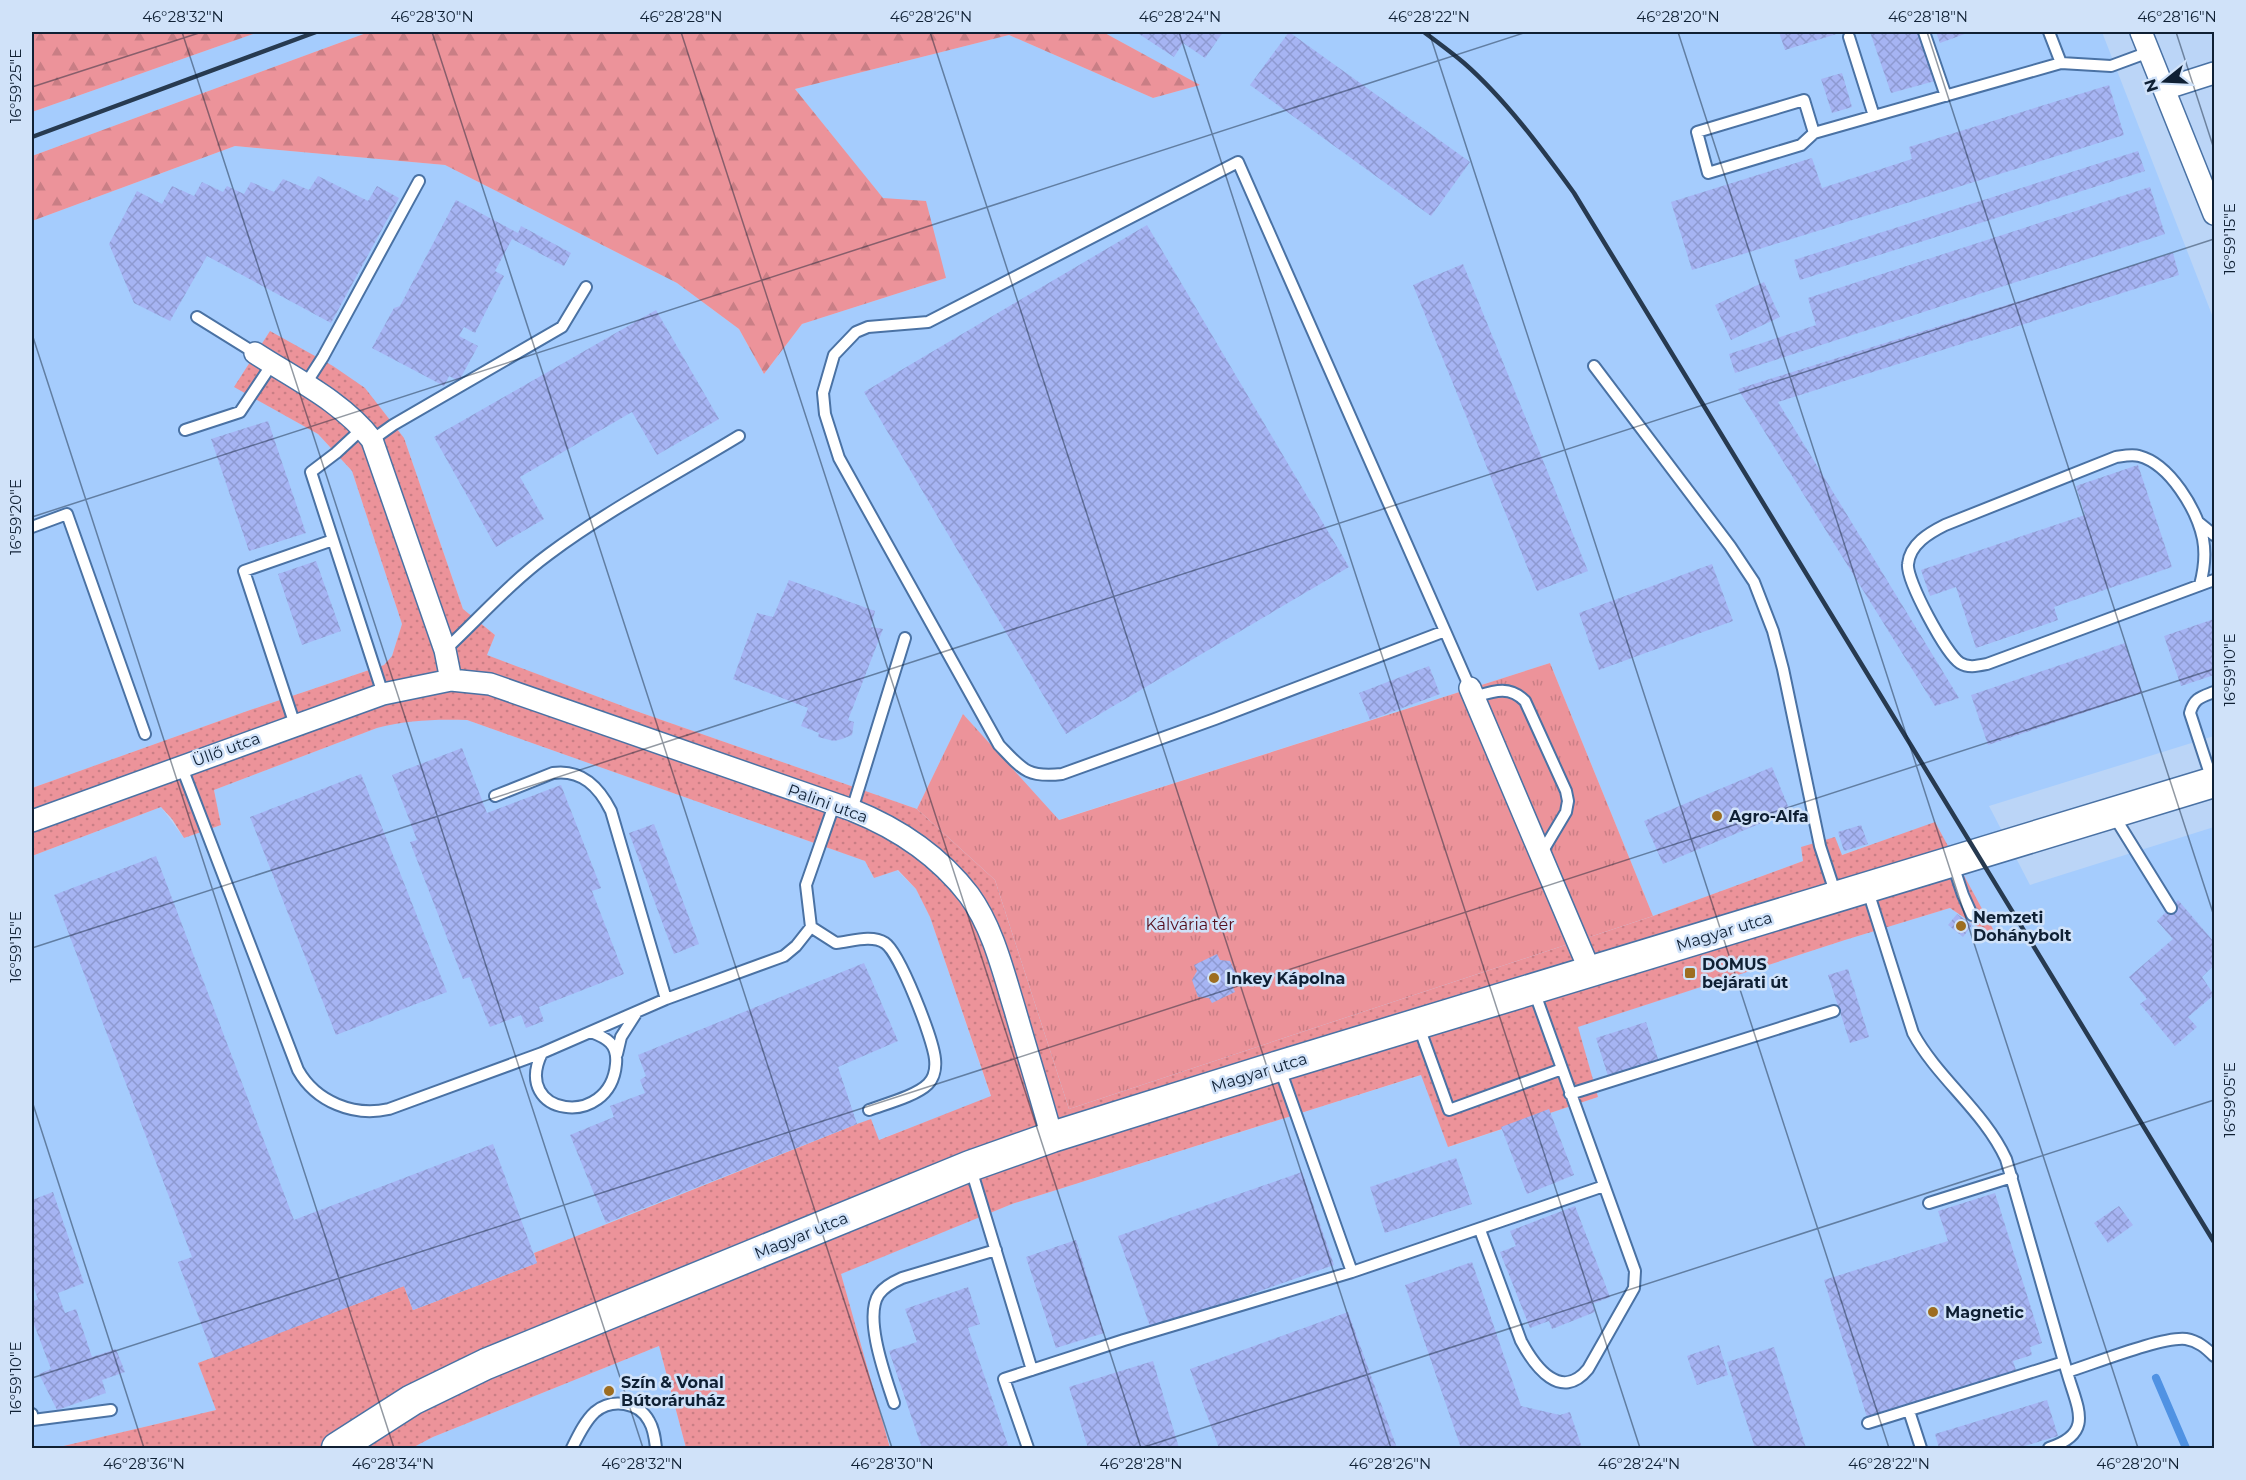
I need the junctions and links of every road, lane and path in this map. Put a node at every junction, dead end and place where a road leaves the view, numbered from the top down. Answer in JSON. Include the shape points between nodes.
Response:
{"nodes":[{"id":1,"x":1924,"y":32,"type":"edge"},
{"id":2,"x":2049,"y":32,"type":"edge"},
{"id":3,"x":2141,"y":32,"type":"edge"},
{"id":4,"x":1848,"y":37,"type":"dead end"},
{"id":5,"x":2149,"y":52,"type":"junction"},
{"id":6,"x":2061,"y":63,"type":"junction"},
{"id":7,"x":2214,"y":73,"type":"edge"},
{"id":8,"x":2164,"y":89,"type":"junction"},
{"id":9,"x":1946,"y":96,"type":"junction"},
{"id":10,"x":1874,"y":117,"type":"junction"},
{"id":11,"x":1814,"y":133,"type":"junction"},
{"id":12,"x":419,"y":181,"type":"dead end"},
{"id":13,"x":2214,"y":214,"type":"edge"},
{"id":14,"x":586,"y":287,"type":"dead end"},
{"id":15,"x":197,"y":317,"type":"dead end"},
{"id":16,"x":263,"y":358,"type":"junction"},
{"id":17,"x":1594,"y":366,"type":"dead end"},
{"id":18,"x":305,"y":385,"type":"junction"},
{"id":19,"x":185,"y":430,"type":"dead end"},
{"id":20,"x":368,"y":434,"type":"junction"},
{"id":21,"x":739,"y":436,"type":"dead end"},
{"id":22,"x":2198,"y":522,"type":"junction"},
{"id":23,"x":32,"y":527,"type":"edge"},
{"id":24,"x":2214,"y":535,"type":"edge"},
{"id":25,"x":333,"y":540,"type":"junction"},
{"id":26,"x":2214,"y":580,"type":"edge"},
{"id":27,"x":2200,"y":585,"type":"junction"},
{"id":28,"x":1445,"y":631,"type":"junction"},
{"id":29,"x":905,"y":638,"type":"dead end"},
{"id":30,"x":445,"y":650,"type":"junction"},
{"id":31,"x":451,"y":680,"type":"junction"},
{"id":32,"x":422,"y":685,"type":"joint"},
{"id":33,"x":2214,"y":692,"type":"edge"},
{"id":34,"x":1472,"y":693,"type":"junction"},
{"id":35,"x":383,"y":694,"type":"junction"},
{"id":36,"x":295,"y":724,"type":"junction"},
{"id":37,"x":145,"y":734,"type":"dead end"},
{"id":38,"x":182,"y":765,"type":"junction"},
{"id":39,"x":2214,"y":783,"type":"edge"},
{"id":40,"x":495,"y":796,"type":"dead end"},
{"id":41,"x":843,"y":807,"type":"junction"},
{"id":42,"x":2113,"y":813,"type":"junction"},
{"id":43,"x":32,"y":820,"type":"edge"},
{"id":44,"x":1541,"y":854,"type":"junction"},
{"id":45,"x":1952,"y":862,"type":"junction"},
{"id":46,"x":1867,"y":887,"type":"junction"},
{"id":47,"x":1837,"y":896,"type":"junction"},
{"id":48,"x":2171,"y":908,"type":"dead end"},
{"id":49,"x":1972,"y":915,"type":"dead end"},
{"id":50,"x":811,"y":927,"type":"junction"},
{"id":51,"x":1590,"y":971,"type":"junction"},
{"id":52,"x":1533,"y":988,"type":"junction"},
{"id":53,"x":666,"y":999,"type":"junction"},
{"id":54,"x":639,"y":1011,"type":"junction"},
{"id":55,"x":1834,"y":1011,"type":"dead end"},
{"id":56,"x":1418,"y":1023,"type":"junction"},
{"id":57,"x":591,"y":1032,"type":"junction"},
{"id":58,"x":542,"y":1053,"type":"junction"},
{"id":59,"x":617,"y":1057,"type":"junction"},
{"id":60,"x":1279,"y":1066,"type":"junction"},
{"id":61,"x":1562,"y":1069,"type":"junction"},
{"id":62,"x":1570,"y":1095,"type":"junction"},
{"id":63,"x":869,"y":1110,"type":"dead end"},
{"id":64,"x":1052,"y":1137,"type":"junction"},
{"id":65,"x":970,"y":1166,"type":"junction"},
{"id":66,"x":2012,"y":1177,"type":"junction"},
{"id":67,"x":1604,"y":1186,"type":"junction"},
{"id":68,"x":1929,"y":1203,"type":"dead end"},
{"id":69,"x":1480,"y":1230,"type":"junction"},
{"id":70,"x":996,"y":1250,"type":"junction"},
{"id":71,"x":1352,"y":1272,"type":"junction"},
{"id":72,"x":2214,"y":1356,"type":"edge"},
{"id":73,"x":2066,"y":1367,"type":"junction"},
{"id":74,"x":1032,"y":1370,"type":"junction"},
{"id":75,"x":894,"y":1403,"type":"dead end"},
{"id":76,"x":111,"y":1410,"type":"dead end"},
{"id":77,"x":1909,"y":1410,"type":"junction"},
{"id":78,"x":32,"y":1414,"type":"edge"},
{"id":79,"x":1868,"y":1423,"type":"dead end"},
{"id":80,"x":337,"y":1449,"type":"edge"},
{"id":81,"x":572,"y":1449,"type":"edge"},
{"id":82,"x":656,"y":1449,"type":"edge"},
{"id":83,"x":1028,"y":1449,"type":"edge"},
{"id":84,"x":1921,"y":1449,"type":"edge"},
{"id":85,"x":2049,"y":1449,"type":"edge"}],
"edges":[{"from":1,"to":9,"type":"lane"},
{"from":2,"to":6,"type":"lane"},
{"from":3,"to":5,"type":"street"},
{"from":4,"to":10,"type":"lane"},
{"from":5,"to":6,"type":"lane","via":[[2111,66]]},
{"from":5,"to":8,"type":"street"},
{"from":6,"to":9,"type":"lane"},
{"from":7,"to":8,"type":"street"},
{"from":8,"to":13,"type":"street"},
{"from":9,"to":10,"type":"lane"},
{"from":10,"to":11,"type":"lane"},
{"from":11,"to":11,"type":"lane","via":[[1801,145],[1708,173],[1697,132],[1804,100]]},
{"from":12,"to":18,"type":"lane"},
{"from":14,"to":20,"type":"lane","via":[[562,327],[393,424]]},
{"from":15,"to":16,"type":"lane"},
{"from":16,"to":18,"type":"street"},
{"from":16,"to":19,"type":"lane","via":[[240,412]]},
{"from":17,"to":47,"type":"lane","via":[[1754,582],[1773,631],[1820,846]]},
{"from":18,"to":20,"type":"street"},
{"from":20,"to":25,"type":"lane","via":[[311,472]]},
{"from":20,"to":30,"type":"street"},
{"from":21,"to":30,"type":"lane","via":[[547,555]]},
{"from":22,"to":24,"type":"lane"},
{"from":22,"to":27,"type":"lane","via":[[2205,562]]},
{"from":22,"to":27,"type":"lane","via":[[2171,477],[2153,462],[2127,455],[1945,525],[1917,543],[1908,565],[1912,583],[1945,646],[1953,658],[1971,667]]},
{"from":23,"to":37,"type":"lane","via":[[67,514]]},
{"from":25,"to":35,"type":"lane"},
{"from":25,"to":36,"type":"lane","via":[[244,571]]},
{"from":26,"to":27,"type":"lane"},
{"from":28,"to":28,"type":"lane","via":[[1062,774],[1029,773],[999,745],[839,458],[825,414],[823,393],[834,355],[856,332],[868,327],[928,322],[1238,162]]},
{"from":28,"to":34,"type":"lane"},
{"from":29,"to":41,"type":"lane"},
{"from":30,"to":31,"type":"street"},
{"from":31,"to":32,"type":"street","name":"Palini utca"},
{"from":31,"to":41,"type":"street","name":"Palini utca","via":[[490,684]]},
{"from":32,"to":35,"type":"street","name":"Üllő utca"},
{"from":33,"to":39,"type":"lane","via":[[2199,698],[2190,713]]},
{"from":34,"to":44,"type":"street"},
{"from":34,"to":44,"type":"lane","via":[[1505,690],[1525,701],[1566,791],[1566,812]]},
{"from":35,"to":36,"type":"street","name":"Üllő utca"},
{"from":36,"to":38,"type":"street","name":"Üllő utca"},
{"from":38,"to":43,"type":"street","name":"Üllő utca"},
{"from":38,"to":58,"type":"lane","via":[[298,1070],[318,1093],[337,1105],[373,1113]]},
{"from":39,"to":42,"type":"main road","name":"Magyar utca"},
{"from":40,"to":53,"type":"lane","via":[[561,771],[586,779],[600,792],[611,811]]},
{"from":41,"to":50,"type":"lane","via":[[806,885]]},
{"from":41,"to":64,"type":"street","name":"Palini utca","via":[[905,836],[969,896],[1002,965]]},
{"from":42,"to":45,"type":"main road","name":"Magyar utca"},
{"from":42,"to":48,"type":"lane"},
{"from":44,"to":51,"type":"street"},
{"from":45,"to":46,"type":"main road","name":"Magyar utca"},
{"from":45,"to":49,"type":"lane"},
{"from":46,"to":47,"type":"main road","name":"Magyar utca"},
{"from":46,"to":66,"type":"lane","via":[[1913,1033],[1992,1134]]},
{"from":47,"to":51,"type":"main road","name":"Magyar utca"},
{"from":50,"to":53,"type":"lane","via":[[784,956]]},
{"from":50,"to":63,"type":"lane","via":[[836,943],[874,939],[893,949],[932,1044],[936,1067],[928,1084]]},
{"from":51,"to":52,"type":"main road","name":"Magyar utca"},
{"from":52,"to":56,"type":"main road","name":"Magyar utca"},
{"from":52,"to":61,"type":"lane"},
{"from":53,"to":54,"type":"lane"},
{"from":54,"to":57,"type":"lane"},
{"from":54,"to":59,"type":"lane","via":[[621,1036]]},
{"from":55,"to":62,"type":"lane"},
{"from":56,"to":60,"type":"main road","name":"Magyar utca"},
{"from":56,"to":61,"type":"lane","via":[[1449,1110]]},
{"from":57,"to":58,"type":"lane"},
{"from":57,"to":59,"type":"lane","via":[[606,1037]]},
{"from":58,"to":59,"type":"lane","via":[[537,1082],[548,1100],[563,1108],[583,1105],[604,1095],[615,1078]]},
{"from":60,"to":64,"type":"main road","name":"Magyar utca"},
{"from":60,"to":71,"type":"lane"},
{"from":61,"to":62,"type":"lane"},
{"from":62,"to":67,"type":"lane"},
{"from":64,"to":65,"type":"main road","name":"Magyar utca"},
{"from":65,"to":70,"type":"lane"},
{"from":65,"to":80,"type":"main road","name":"Magyar utca","via":[[486,1364],[412,1400]]},
{"from":66,"to":68,"type":"lane"},
{"from":66,"to":73,"type":"lane"},
{"from":67,"to":69,"type":"lane"},
{"from":67,"to":69,"type":"lane","via":[[1635,1271],[1634,1288],[1588,1369],[1573,1382],[1553,1380],[1530,1358]]},
{"from":69,"to":71,"type":"lane"},
{"from":70,"to":74,"type":"lane"},
{"from":70,"to":75,"type":"lane","via":[[902,1278],[880,1292],[875,1300],[874,1326],[878,1354]]},
{"from":71,"to":74,"type":"lane"},
{"from":72,"to":73,"type":"lane","via":[[2195,1342],[2174,1339]]},
{"from":73,"to":77,"type":"lane"},
{"from":73,"to":85,"type":"lane","via":[[2079,1415],[2077,1429],[2072,1439]]},
{"from":74,"to":83,"type":"lane","via":[[1004,1379]]},
{"from":76,"to":78,"type":"lane","via":[[33,1420]]},
{"from":77,"to":79,"type":"lane"},
{"from":77,"to":84,"type":"lane"},
{"from":81,"to":82,"type":"lane","via":[[595,1412],[621,1403],[645,1414]]}]}
